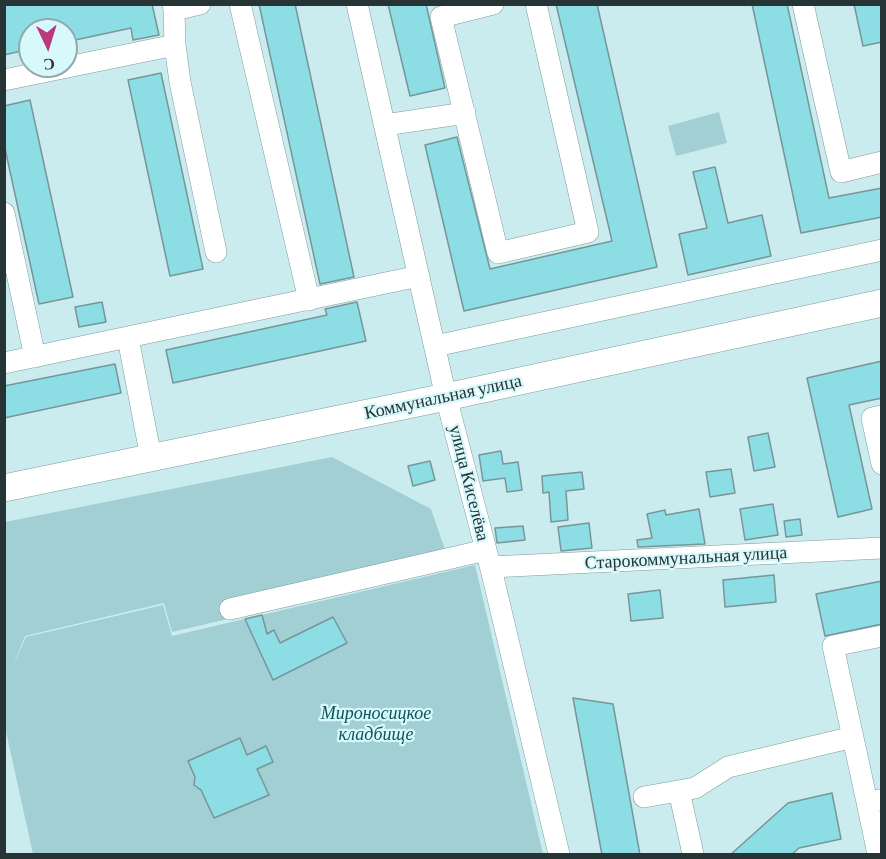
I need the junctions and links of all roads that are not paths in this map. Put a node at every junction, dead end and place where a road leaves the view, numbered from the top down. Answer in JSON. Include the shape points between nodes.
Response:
{"nodes":[{"id":1,"x":200,"y":4,"type":"edge"},
{"id":2,"x":240,"y":4,"type":"edge"},
{"id":3,"x":357,"y":4,"type":"edge"},
{"id":4,"x":493,"y":4,"type":"edge"},
{"id":5,"x":536,"y":4,"type":"edge"},
{"id":6,"x":804,"y":4,"type":"edge"},
{"id":7,"x":173,"y":7,"type":"edge"},
{"id":8,"x":175,"y":45,"type":"junction"},
{"id":9,"x":4,"y":80,"type":"edge"},
{"id":10,"x":465,"y":113,"type":"junction"},
{"id":11,"x":385,"y":125,"type":"junction"},
{"id":12,"x":882,"y":162,"type":"edge"},
{"id":13,"x":4,"y":213,"type":"edge"},
{"id":14,"x":882,"y":250,"type":"edge"},
{"id":15,"x":216,"y":252,"type":"dead end"},
{"id":16,"x":418,"y":276,"type":"junction"},
{"id":17,"x":309,"y":300,"type":"junction"},
{"id":18,"x":882,"y":303,"type":"edge"},
{"id":19,"x":128,"y":338,"type":"junction"},
{"id":20,"x":435,"y":346,"type":"junction"},
{"id":21,"x":35,"y":357,"type":"junction"},
{"id":22,"x":4,"y":363,"type":"edge"},
{"id":23,"x":446,"y":397,"type":"junction"},
{"id":24,"x":882,"y":416,"type":"edge"},
{"id":25,"x":151,"y":458,"type":"junction"},
{"id":26,"x":882,"y":464,"type":"edge"},
{"id":27,"x":4,"y":488,"type":"edge"},
{"id":28,"x":882,"y":548,"type":"edge"},
{"id":29,"x":488,"y":559,"type":"junction"},
{"id":30,"x":230,"y":609,"type":"dead end"},
{"id":31,"x":882,"y":636,"type":"edge"},
{"id":32,"x":853,"y":737,"type":"junction"},
{"id":33,"x":679,"y":791,"type":"junction"},
{"id":34,"x":644,"y":797,"type":"dead end"},
{"id":35,"x":874,"y":801,"type":"edge"},
{"id":36,"x":559,"y":855,"type":"edge"},
{"id":37,"x":693,"y":855,"type":"edge"},
{"id":38,"x":878,"y":855,"type":"edge"}],
"edges":[{"from":1,"to":7,"type":"street"},
{"from":2,"to":17,"type":"street"},
{"from":3,"to":11,"type":"street","name":"улица Киселёва"},
{"from":4,"to":10,"type":"street","via":[[441,17]]},
{"from":5,"to":10,"type":"street","via":[[588,232],[498,253]]},
{"from":6,"to":12,"type":"street","via":[[841,172]]},
{"from":7,"to":8,"type":"street"},
{"from":8,"to":9,"type":"street"},
{"from":8,"to":15,"type":"street"},
{"from":10,"to":11,"type":"street"},
{"from":11,"to":16,"type":"street","name":"улица Киселёва"},
{"from":13,"to":21,"type":"street"},
{"from":14,"to":20,"type":"street"},
{"from":16,"to":17,"type":"street"},
{"from":16,"to":20,"type":"street","name":"улица Киселёва"},
{"from":17,"to":19,"type":"street"},
{"from":18,"to":23,"type":"main road","name":"Коммунальная улица"},
{"from":19,"to":21,"type":"street"},
{"from":19,"to":25,"type":"street"},
{"from":20,"to":23,"type":"street","name":"улица Киселёва"},
{"from":21,"to":22,"type":"street"},
{"from":23,"to":25,"type":"main road","name":"Коммунальная улица"},
{"from":23,"to":29,"type":"street","name":"улица Киселёва"},
{"from":24,"to":26,"type":"street","via":[[872,418]]},
{"from":25,"to":27,"type":"main road","name":"Коммунальная улица"},
{"from":28,"to":29,"type":"street","name":"Старокоммунальная улица"},
{"from":29,"to":30,"type":"street","name":"Старокоммунальная улица"},
{"from":29,"to":36,"type":"street","name":"улица Киселёва"},
{"from":31,"to":32,"type":"street","via":[[833,646]]},
{"from":32,"to":33,"type":"street","via":[[728,767],[695,788]]},
{"from":32,"to":35,"type":"street"},
{"from":33,"to":34,"type":"street"},
{"from":33,"to":37,"type":"street"},
{"from":35,"to":38,"type":"street"}]}
